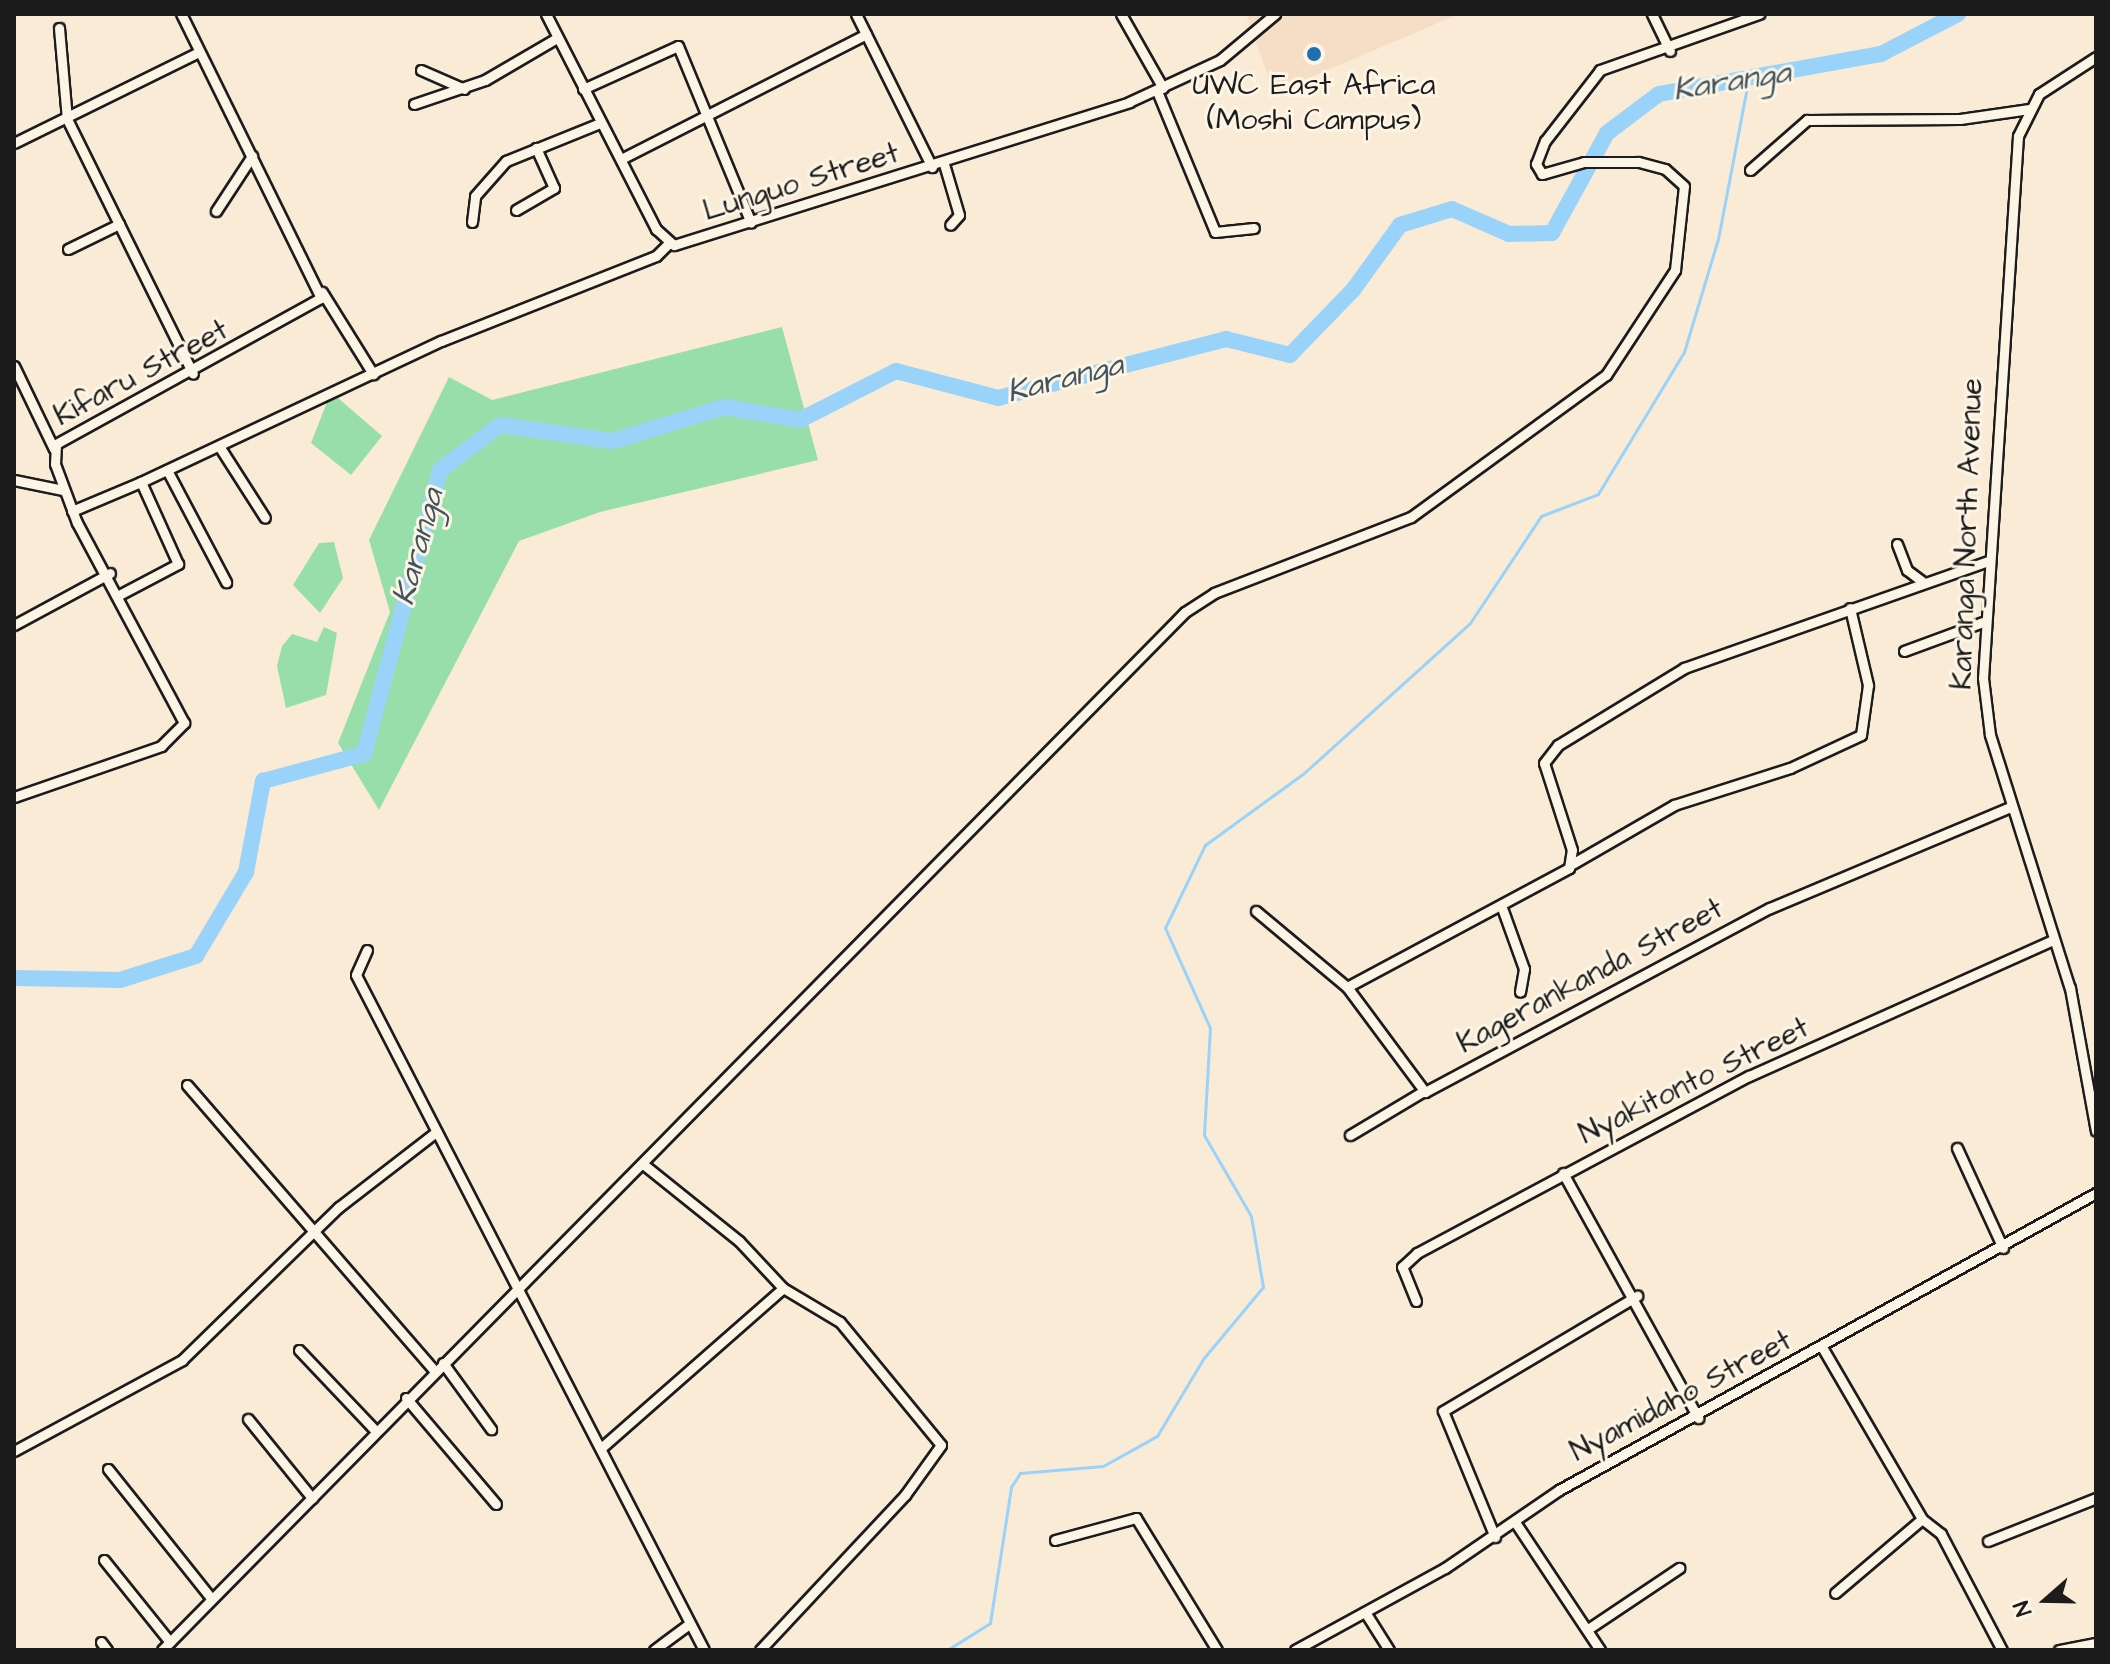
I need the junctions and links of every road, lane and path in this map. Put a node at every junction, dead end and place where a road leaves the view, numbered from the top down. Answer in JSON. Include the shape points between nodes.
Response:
{"nodes":[{"id":1,"x":181,"y":14,"type":"edge"},
{"id":2,"x":546,"y":14,"type":"edge"},
{"id":3,"x":856,"y":14,"type":"edge"},
{"id":4,"x":1121,"y":14,"type":"edge"},
{"id":5,"x":1275,"y":14,"type":"edge"},
{"id":6,"x":1652,"y":14,"type":"edge"},
{"id":7,"x":1759,"y":14,"type":"edge"},
{"id":8,"x":59,"y":28,"type":"dead end"},
{"id":9,"x":866,"y":34,"type":"junction"},
{"id":10,"x":557,"y":38,"type":"junction"},
{"id":11,"x":1670,"y":51,"type":"junction"},
{"id":12,"x":199,"y":52,"type":"junction"},
{"id":13,"x":2096,"y":57,"type":"edge"},
{"id":14,"x":421,"y":70,"type":"dead end"},
{"id":15,"x":464,"y":89,"type":"junction"},
{"id":16,"x":583,"y":89,"type":"junction"},
{"id":17,"x":1160,"y":90,"type":"junction"},
{"id":18,"x":414,"y":104,"type":"dead end"},
{"id":19,"x":2029,"y":109,"type":"junction"},
{"id":20,"x":705,"y":117,"type":"junction"},
{"id":21,"x":67,"y":119,"type":"junction"},
{"id":22,"x":600,"y":123,"type":"junction"},
{"id":23,"x":14,"y":143,"type":"edge"},
{"id":24,"x":536,"y":148,"type":"junction"},
{"id":25,"x":252,"y":156,"type":"junction"},
{"id":26,"x":621,"y":159,"type":"junction"},
{"id":27,"x":944,"y":164,"type":"junction"},
{"id":28,"x":932,"y":167,"type":"junction"},
{"id":29,"x":1750,"y":170,"type":"dead end"},
{"id":30,"x":516,"y":210,"type":"dead end"},
{"id":31,"x":216,"y":211,"type":"dead end"},
{"id":32,"x":472,"y":222,"type":"dead end"},
{"id":33,"x":751,"y":223,"type":"junction"},
{"id":34,"x":119,"y":224,"type":"junction"},
{"id":35,"x":950,"y":225,"type":"dead end"},
{"id":36,"x":1254,"y":228,"type":"dead end"},
{"id":37,"x":668,"y":244,"type":"junction"},
{"id":38,"x":68,"y":249,"type":"dead end"},
{"id":39,"x":322,"y":292,"type":"junction"},
{"id":40,"x":14,"y":366,"type":"edge"},
{"id":41,"x":193,"y":374,"type":"junction"},
{"id":42,"x":373,"y":374,"type":"junction"},
{"id":43,"x":219,"y":446,"type":"junction"},
{"id":44,"x":54,"y":449,"type":"junction"},
{"id":45,"x":167,"y":470,"type":"junction"},
{"id":46,"x":14,"y":480,"type":"edge"},
{"id":47,"x":141,"y":482,"type":"junction"},
{"id":48,"x":63,"y":490,"type":"junction"},
{"id":49,"x":72,"y":511,"type":"junction"},
{"id":50,"x":265,"y":518,"type":"dead end"},
{"id":51,"x":1897,"y":544,"type":"dead end"},
{"id":52,"x":1987,"y":561,"type":"junction"},
{"id":53,"x":110,"y":573,"type":"junction"},
{"id":54,"x":226,"y":582,"type":"dead end"},
{"id":55,"x":1924,"y":583,"type":"junction"},
{"id":56,"x":119,"y":595,"type":"junction"},
{"id":57,"x":1850,"y":608,"type":"junction"},
{"id":58,"x":1983,"y":622,"type":"junction"},
{"id":59,"x":14,"y":625,"type":"edge"},
{"id":60,"x":1904,"y":651,"type":"dead end"},
{"id":61,"x":14,"y":797,"type":"edge"},
{"id":62,"x":2010,"y":807,"type":"junction"},
{"id":63,"x":1572,"y":864,"type":"junction"},
{"id":64,"x":1501,"y":905,"type":"junction"},
{"id":65,"x":1256,"y":911,"type":"dead end"},
{"id":66,"x":2053,"y":940,"type":"junction"},
{"id":67,"x":367,"y":950,"type":"dead end"},
{"id":68,"x":1347,"y":987,"type":"junction"},
{"id":69,"x":1520,"y":992,"type":"dead end"},
{"id":70,"x":187,"y":1085,"type":"dead end"},
{"id":71,"x":1422,"y":1092,"type":"junction"},
{"id":72,"x":2096,"y":1131,"type":"edge"},
{"id":73,"x":436,"y":1132,"type":"junction"},
{"id":74,"x":1350,"y":1135,"type":"dead end"},
{"id":75,"x":1957,"y":1148,"type":"dead end"},
{"id":76,"x":643,"y":1164,"type":"junction"},
{"id":77,"x":1563,"y":1173,"type":"junction"},
{"id":78,"x":2096,"y":1193,"type":"edge"},
{"id":79,"x":311,"y":1232,"type":"junction"},
{"id":80,"x":2003,"y":1248,"type":"junction"},
{"id":81,"x":783,"y":1288,"type":"junction"},
{"id":82,"x":519,"y":1289,"type":"junction"},
{"id":83,"x":1637,"y":1296,"type":"junction"},
{"id":84,"x":1416,"y":1301,"type":"dead end"},
{"id":85,"x":1822,"y":1347,"type":"junction"},
{"id":86,"x":299,"y":1350,"type":"dead end"},
{"id":87,"x":443,"y":1363,"type":"junction"},
{"id":88,"x":435,"y":1371,"type":"junction"},
{"id":89,"x":406,"y":1398,"type":"junction"},
{"id":90,"x":1698,"y":1418,"type":"junction"},
{"id":91,"x":248,"y":1419,"type":"dead end"},
{"id":92,"x":491,"y":1429,"type":"dead end"},
{"id":93,"x":375,"y":1430,"type":"junction"},
{"id":94,"x":601,"y":1448,"type":"junction"},
{"id":95,"x":14,"y":1451,"type":"edge"},
{"id":96,"x":108,"y":1469,"type":"dead end"},
{"id":97,"x":312,"y":1498,"type":"junction"},
{"id":98,"x":2096,"y":1498,"type":"edge"},
{"id":99,"x":496,"y":1504,"type":"dead end"},
{"id":100,"x":1922,"y":1519,"type":"junction"},
{"id":101,"x":1515,"y":1522,"type":"junction"},
{"id":102,"x":1495,"y":1537,"type":"junction"},
{"id":103,"x":1055,"y":1540,"type":"dead end"},
{"id":104,"x":1988,"y":1541,"type":"dead end"},
{"id":105,"x":104,"y":1560,"type":"dead end"},
{"id":106,"x":1679,"y":1568,"type":"dead end"},
{"id":107,"x":1835,"y":1593,"type":"dead end"},
{"id":108,"x":211,"y":1598,"type":"junction"},
{"id":109,"x":1365,"y":1612,"type":"junction"},
{"id":110,"x":689,"y":1624,"type":"junction"},
{"id":111,"x":1588,"y":1629,"type":"junction"},
{"id":112,"x":170,"y":1642,"type":"junction"},
{"id":113,"x":2096,"y":1643,"type":"edge"},
{"id":114,"x":162,"y":1650,"type":"edge"},
{"id":115,"x":654,"y":1650,"type":"edge"},
{"id":116,"x":704,"y":1650,"type":"edge"},
{"id":117,"x":760,"y":1650,"type":"edge"},
{"id":118,"x":1217,"y":1650,"type":"edge"},
{"id":119,"x":1295,"y":1650,"type":"edge"},
{"id":120,"x":1389,"y":1650,"type":"edge"},
{"id":121,"x":1600,"y":1650,"type":"edge"},
{"id":122,"x":2002,"y":1650,"type":"edge"},
{"id":123,"x":2059,"y":1650,"type":"edge"}],
"edges":[{"from":1,"to":12,"type":"street"},
{"from":2,"to":10,"type":"street","name":"Lunguo Street"},
{"from":3,"to":9,"type":"street"},
{"from":4,"to":17,"type":"street"},
{"from":5,"to":17,"type":"street","name":"Lunguo Street","via":[[1193,74]]},
{"from":6,"to":11,"type":"street"},
{"from":7,"to":11,"type":"street"},
{"from":8,"to":21,"type":"street"},
{"from":9,"to":20,"type":"street"},
{"from":9,"to":28,"type":"street"},
{"from":10,"to":15,"type":"street"},
{"from":10,"to":16,"type":"street","name":"Lunguo Street"},
{"from":11,"to":76,"type":"street","via":[[1614,64],[1588,80],[1536,164],[1547,174],[1609,160],[1665,169],[1679,178],[1686,199],[1675,270],[1606,375],[1411,517],[1214,593],[1185,612]]},
{"from":12,"to":21,"type":"street"},
{"from":12,"to":25,"type":"street"},
{"from":13,"to":19,"type":"street","name":"Karanga North Avenue","via":[[2059,77]]},
{"from":14,"to":15,"type":"street"},
{"from":15,"to":18,"type":"street"},
{"from":16,"to":20,"type":"street","via":[[678,46]]},
{"from":16,"to":22,"type":"street","name":"Lunguo Street"},
{"from":17,"to":27,"type":"street","name":"Lunguo Street"},
{"from":17,"to":36,"type":"street","via":[[1215,232]]},
{"from":19,"to":29,"type":"street","via":[[1960,119],[1807,120]]},
{"from":19,"to":52,"type":"street","name":"Karanga North Avenue","via":[[2018,136]]},
{"from":20,"to":26,"type":"street"},
{"from":20,"to":33,"type":"street"},
{"from":21,"to":23,"type":"street"},
{"from":21,"to":34,"type":"street"},
{"from":22,"to":24,"type":"street"},
{"from":22,"to":26,"type":"street","name":"Lunguo Street"},
{"from":24,"to":30,"type":"street","via":[[554,188]]},
{"from":24,"to":32,"type":"street","via":[[493,172],[470,206]]},
{"from":25,"to":31,"type":"street"},
{"from":25,"to":39,"type":"street"},
{"from":26,"to":37,"type":"street","name":"Lunguo Street"},
{"from":27,"to":28,"type":"street","name":"Lunguo Street"},
{"from":27,"to":35,"type":"street","via":[[959,215]]},
{"from":28,"to":33,"type":"street","name":"Lunguo Street"},
{"from":33,"to":37,"type":"street","name":"Lunguo Street"},
{"from":34,"to":38,"type":"street"},
{"from":34,"to":41,"type":"street"},
{"from":37,"to":42,"type":"street","via":[[656,256]]},
{"from":39,"to":41,"type":"street","name":"Kifaru Street","via":[[310,308]]},
{"from":39,"to":42,"type":"street"},
{"from":40,"to":44,"type":"street"},
{"from":41,"to":44,"type":"street","name":"Kifaru Street"},
{"from":42,"to":43,"type":"street"},
{"from":43,"to":45,"type":"street"},
{"from":43,"to":50,"type":"street"},
{"from":44,"to":48,"type":"street","name":"Kifaru Street"},
{"from":45,"to":47,"type":"street"},
{"from":45,"to":54,"type":"street"},
{"from":46,"to":48,"type":"street"},
{"from":47,"to":49,"type":"street"},
{"from":47,"to":56,"type":"street","via":[[178,564]]},
{"from":48,"to":49,"type":"street","name":"Kifaru Street"},
{"from":49,"to":53,"type":"street","name":"Kifaru Street"},
{"from":51,"to":55,"type":"street","via":[[1907,570]]},
{"from":52,"to":55,"type":"street"},
{"from":52,"to":58,"type":"street","name":"Karanga North Avenue"},
{"from":53,"to":56,"type":"street","name":"Kifaru Street"},
{"from":53,"to":59,"type":"street"},
{"from":55,"to":57,"type":"street"},
{"from":56,"to":61,"type":"street","name":"Kifaru Street","via":[[179,709],[180,732],[161,746]]},
{"from":57,"to":63,"type":"street","via":[[1868,685],[1861,735],[1790,768],[1674,805]]},
{"from":57,"to":63,"type":"street","via":[[1684,668],[1550,750],[1546,773]]},
{"from":58,"to":60,"type":"street"},
{"from":58,"to":62,"type":"street","name":"Karanga North Avenue","via":[[1984,704]]},
{"from":62,"to":66,"type":"street","name":"Karanga North Avenue"},
{"from":62,"to":71,"type":"street","name":"Kagerankanda Street","via":[[1770,908]]},
{"from":63,"to":64,"type":"street"},
{"from":64,"to":68,"type":"street"},
{"from":64,"to":69,"type":"street","via":[[1524,969]]},
{"from":65,"to":68,"type":"street"},
{"from":66,"to":72,"type":"street","name":"Karanga North Avenue","via":[[2080,1029]]},
{"from":66,"to":77,"type":"street","name":"Nyakitonto Street","via":[[1749,1076]]},
{"from":67,"to":73,"type":"street","via":[[356,975]]},
{"from":68,"to":71,"type":"street"},
{"from":70,"to":79,"type":"street"},
{"from":71,"to":74,"type":"street","name":"Kagerankanda Street"},
{"from":73,"to":79,"type":"street"},
{"from":73,"to":82,"type":"street"},
{"from":75,"to":80,"type":"street"},
{"from":76,"to":81,"type":"street","via":[[739,1241]]},
{"from":76,"to":82,"type":"street"},
{"from":77,"to":83,"type":"street"},
{"from":77,"to":84,"type":"street","name":"Nyakitonto Street","via":[[1403,1263]]},
{"from":78,"to":80,"type":"street","name":"Nyamidaho Street"},
{"from":79,"to":88,"type":"street"},
{"from":79,"to":95,"type":"street","via":[[182,1360]]},
{"from":80,"to":85,"type":"street","name":"Nyamidaho Street"},
{"from":81,"to":94,"type":"street"},
{"from":81,"to":117,"type":"street","via":[[840,1322],[941,1449]]},
{"from":82,"to":87,"type":"street"},
{"from":82,"to":94,"type":"street"},
{"from":83,"to":90,"type":"street"},
{"from":83,"to":102,"type":"street","via":[[1443,1411]]},
{"from":85,"to":90,"type":"street","name":"Nyamidaho Street"},
{"from":85,"to":100,"type":"street"},
{"from":86,"to":93,"type":"street"},
{"from":87,"to":88,"type":"street"},
{"from":87,"to":92,"type":"street"},
{"from":88,"to":89,"type":"street"},
{"from":89,"to":93,"type":"street"},
{"from":89,"to":99,"type":"street"},
{"from":90,"to":101,"type":"street","name":"Nyamidaho Street","via":[[1559,1490]]},
{"from":91,"to":97,"type":"street"},
{"from":93,"to":97,"type":"street"},
{"from":94,"to":110,"type":"street"},
{"from":96,"to":108,"type":"street"},
{"from":97,"to":108,"type":"street"},
{"from":98,"to":104,"type":"street"},
{"from":100,"to":107,"type":"street"},
{"from":100,"to":122,"type":"street","via":[[1941,1534]]},
{"from":101,"to":102,"type":"street","name":"Nyamidaho Street"},
{"from":101,"to":111,"type":"street"},
{"from":102,"to":109,"type":"street","name":"Nyamidaho Street"},
{"from":103,"to":118,"type":"street","via":[[1136,1518]]},
{"from":105,"to":112,"type":"street"},
{"from":106,"to":111,"type":"street"},
{"from":108,"to":112,"type":"street"},
{"from":109,"to":119,"type":"street","name":"Nyamidaho Street"},
{"from":109,"to":120,"type":"street"},
{"from":110,"to":115,"type":"street"},
{"from":110,"to":116,"type":"street"},
{"from":111,"to":121,"type":"street"},
{"from":112,"to":114,"type":"street"},
{"from":113,"to":123,"type":"street"}]}
